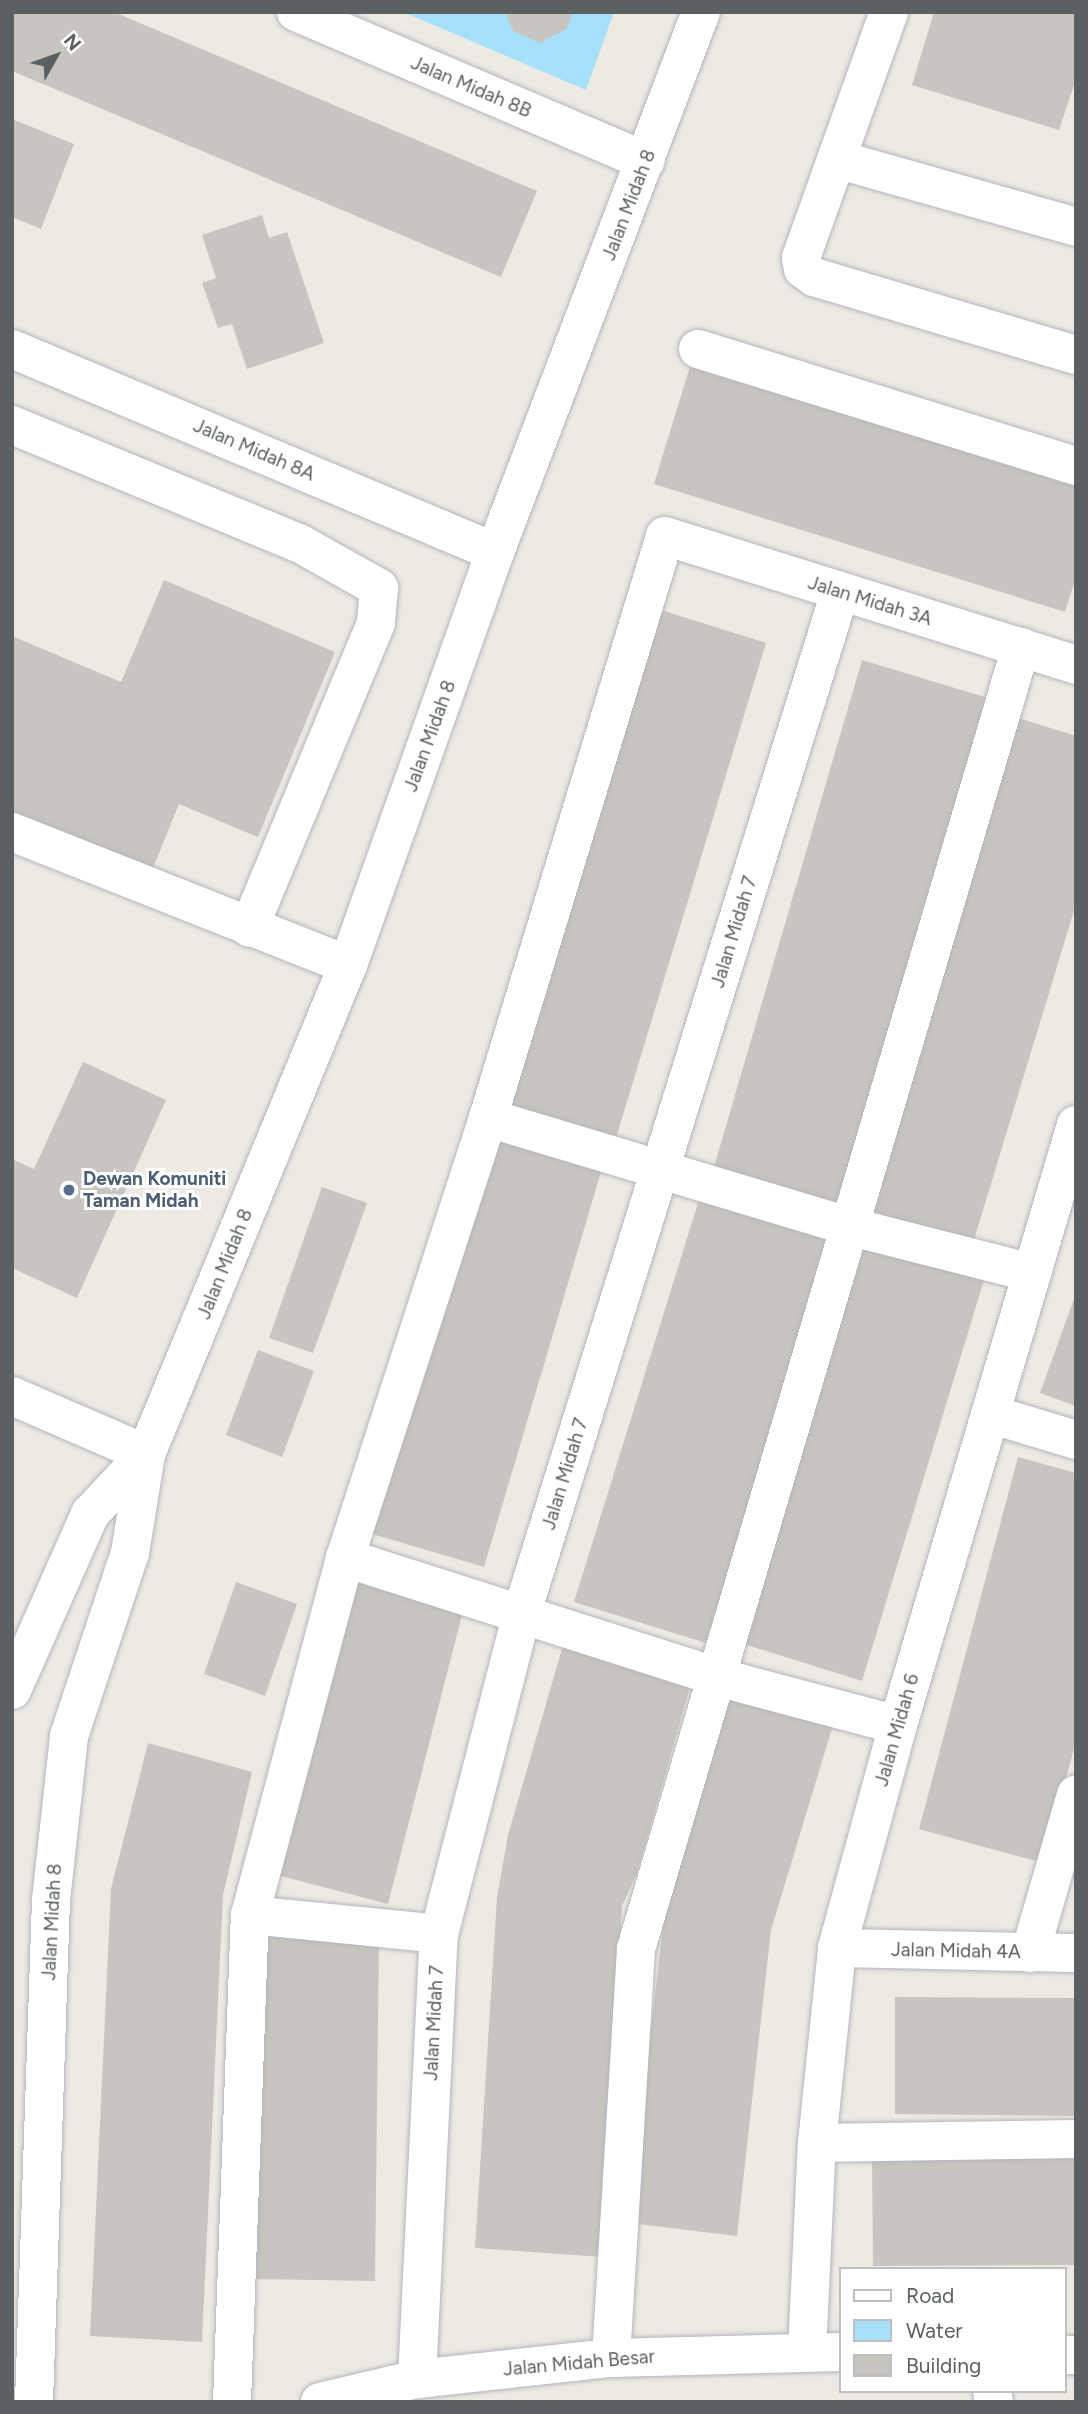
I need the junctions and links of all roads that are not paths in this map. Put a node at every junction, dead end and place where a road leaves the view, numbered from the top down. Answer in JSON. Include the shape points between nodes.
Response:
{"nodes":[{"id":1,"x":296,"y":12,"type":"edge"},
{"id":2,"x":701,"y":12,"type":"edge"},
{"id":3,"x":889,"y":12,"type":"edge"},
{"id":4,"x":836,"y":159,"type":"junction"},
{"id":5,"x":646,"y":161,"type":"junction"},
{"id":6,"x":1076,"y":228,"type":"edge"},
{"id":7,"x":12,"y":349,"type":"edge"},
{"id":8,"x":698,"y":349,"type":"dead end"},
{"id":9,"x":1076,"y":355,"type":"edge"},
{"id":10,"x":12,"y":425,"type":"edge"},
{"id":11,"x":1076,"y":466,"type":"edge"},
{"id":12,"x":495,"y":552,"type":"junction"},
{"id":13,"x":841,"y":592,"type":"junction"},
{"id":14,"x":1021,"y":647,"type":"junction"},
{"id":15,"x":1076,"y":665,"type":"edge"},
{"id":16,"x":12,"y":832,"type":"edge"},
{"id":17,"x":249,"y":928,"type":"junction"},
{"id":18,"x":348,"y":965,"type":"junction"},
{"id":19,"x":488,"y":1118,"type":"junction"},
{"id":20,"x":1076,"y":1125,"type":"edge"},
{"id":21,"x":661,"y":1167,"type":"junction"},
{"id":22,"x":848,"y":1226,"type":"junction"},
{"id":23,"x":1032,"y":1273,"type":"junction"},
{"id":24,"x":12,"y":1396,"type":"edge"},
{"id":25,"x":990,"y":1415,"type":"junction"},
{"id":26,"x":1076,"y":1440,"type":"edge"},
{"id":27,"x":146,"y":1454,"type":"junction"},
{"id":28,"x":345,"y":1558,"type":"junction"},
{"id":29,"x":522,"y":1612,"type":"junction"},
{"id":30,"x":717,"y":1676,"type":"junction"},
{"id":31,"x":12,"y":1690,"type":"edge"},
{"id":32,"x":898,"y":1724,"type":"junction"},
{"id":33,"x":1076,"y":1795,"type":"edge"},
{"id":34,"x":250,"y":1915,"type":"junction"},
{"id":35,"x":439,"y":1934,"type":"junction"},
{"id":36,"x":837,"y":1948,"type":"junction"},
{"id":37,"x":1030,"y":1953,"type":"junction"},
{"id":38,"x":1076,"y":1953,"type":"edge"},
{"id":39,"x":1076,"y":2139,"type":"edge"},
{"id":40,"x":817,"y":2143,"type":"junction"},
{"id":41,"x":824,"y":2352,"type":"edge"},
{"id":42,"x":611,"y":2358,"type":"junction"},
{"id":43,"x":417,"y":2379,"type":"junction"},
{"id":44,"x":34,"y":2402,"type":"edge"},
{"id":45,"x":232,"y":2402,"type":"edge"},
{"id":46,"x":320,"y":2402,"type":"edge"}],
"edges":[{"from":1,"to":5,"type":"street","name":"Jalan Midah 8B"},
{"from":2,"to":5,"type":"street","name":"Jalan Midah 8"},
{"from":3,"to":4,"type":"street"},
{"from":4,"to":6,"type":"street"},
{"from":4,"to":9,"type":"street","via":[[801,258],[803,269],[814,277]]},
{"from":5,"to":12,"type":"street","name":"Jalan Midah 8"},
{"from":7,"to":12,"type":"street","name":"Jalan Midah 8A"},
{"from":8,"to":11,"type":"street"},
{"from":10,"to":17,"type":"street","via":[[299,543],[379,588],[376,623]]},
{"from":12,"to":18,"type":"street","name":"Jalan Midah 8"},
{"from":13,"to":14,"type":"street","name":"Jalan Midah 3A"},
{"from":13,"to":19,"type":"street","name":"Jalan Midah 3A","via":[[665,536]]},
{"from":13,"to":21,"type":"street","name":"Jalan Midah 7"},
{"from":14,"to":15,"type":"street","name":"Jalan Midah 3A"},
{"from":14,"to":22,"type":"street"},
{"from":16,"to":17,"type":"street"},
{"from":17,"to":18,"type":"street"},
{"from":18,"to":27,"type":"street","name":"Jalan Midah 8"},
{"from":19,"to":21,"type":"street"},
{"from":19,"to":28,"type":"street"},
{"from":20,"to":23,"type":"street","name":"Jalan Midah 6"},
{"from":21,"to":22,"type":"street"},
{"from":21,"to":29,"type":"street","name":"Jalan Midah 7"},
{"from":22,"to":23,"type":"street"},
{"from":22,"to":30,"type":"street"},
{"from":23,"to":25,"type":"street","name":"Jalan Midah 6"},
{"from":24,"to":27,"type":"street"},
{"from":25,"to":26,"type":"street"},
{"from":25,"to":32,"type":"street","name":"Jalan Midah 6"},
{"from":27,"to":31,"type":"street","name":"Jalan Midah 8","via":[[90,1514]]},
{"from":27,"to":44,"type":"street","name":"Jalan Midah 8","via":[[130,1553],[69,1736],[51,1900]]},
{"from":28,"to":29,"type":"street"},
{"from":28,"to":34,"type":"street"},
{"from":29,"to":30,"type":"street"},
{"from":29,"to":35,"type":"street","name":"Jalan Midah 7"},
{"from":30,"to":32,"type":"street"},
{"from":30,"to":42,"type":"street","via":[[636,1949]]},
{"from":32,"to":36,"type":"street","name":"Jalan Midah 6"},
{"from":33,"to":37,"type":"street"},
{"from":34,"to":35,"type":"street"},
{"from":34,"to":45,"type":"street"},
{"from":35,"to":43,"type":"street","name":"Jalan Midah 7"},
{"from":36,"to":37,"type":"street","name":"Jalan Midah 4A"},
{"from":36,"to":40,"type":"street","name":"Jalan Midah 6"},
{"from":37,"to":38,"type":"street","name":"Jalan Midah 4A"},
{"from":39,"to":40,"type":"street"},
{"from":40,"to":41,"type":"street","name":"Jalan Midah 6"},
{"from":41,"to":42,"type":"street","name":"Jalan Midah Besar"},
{"from":42,"to":43,"type":"street","name":"Jalan Midah Besar"},
{"from":43,"to":46,"type":"street","name":"Jalan Midah Besar"}]}
